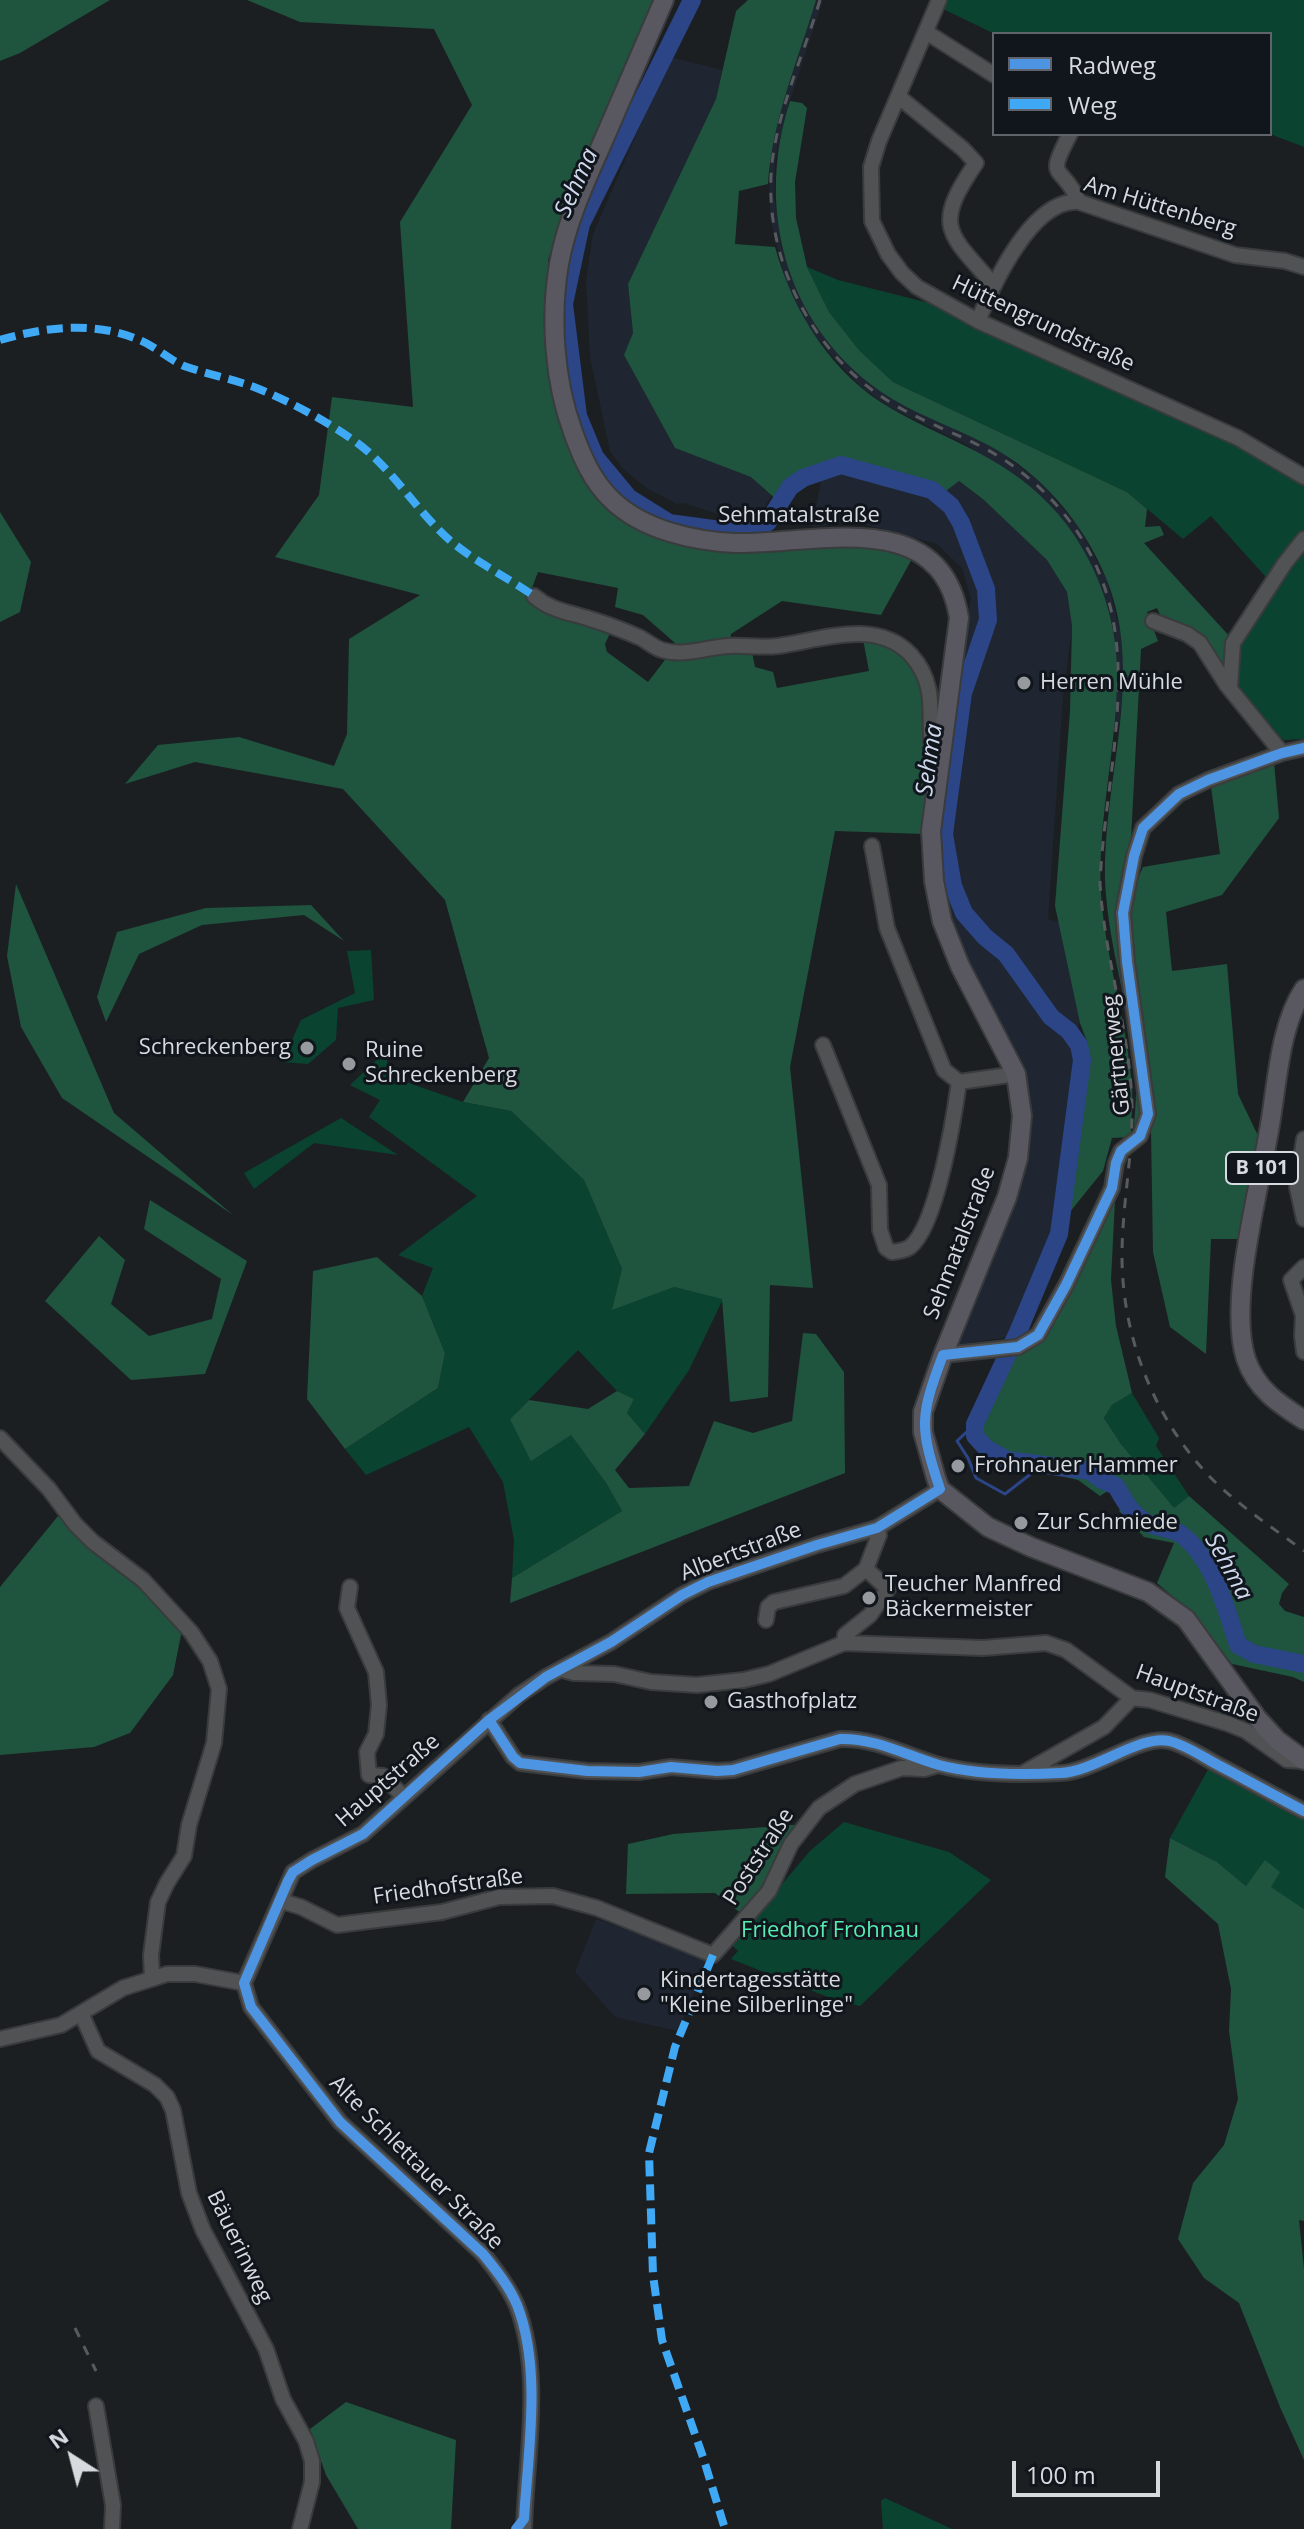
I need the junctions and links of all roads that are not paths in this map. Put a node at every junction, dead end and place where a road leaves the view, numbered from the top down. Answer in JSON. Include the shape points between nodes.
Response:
{"nodes":[{"id":1,"x":664,"y":0,"type":"edge"},
{"id":2,"x":939,"y":0,"type":"edge"},
{"id":3,"x":926,"y":32,"type":"junction"},
{"id":4,"x":992,"y":74,"type":"edge"},
{"id":5,"x":899,"y":97,"type":"junction"},
{"id":6,"x":1069,"y":136,"type":"edge"},
{"id":7,"x":1079,"y":202,"type":"junction"},
{"id":8,"x":1304,"y":267,"type":"edge"},
{"id":9,"x":993,"y":284,"type":"junction"},
{"id":10,"x":978,"y":321,"type":"junction"},
{"id":11,"x":1304,"y":477,"type":"edge"},
{"id":12,"x":1304,"y":539,"type":"edge"},
{"id":13,"x":534,"y":596,"type":"dead end"},
{"id":14,"x":1153,"y":621,"type":"dead end"},
{"id":15,"x":1230,"y":688,"type":"junction"},
{"id":16,"x":1304,"y":748,"type":"edge"},
{"id":17,"x":1282,"y":753,"type":"junction"},
{"id":18,"x":939,"y":764,"type":"junction"},
{"id":19,"x":872,"y":846,"type":"dead end"},
{"id":20,"x":1304,"y":989,"type":"edge"},
{"id":21,"x":823,"y":1045,"type":"dead end"},
{"id":22,"x":1016,"y":1074,"type":"junction"},
{"id":23,"x":959,"y":1082,"type":"junction"},
{"id":24,"x":1304,"y":1139,"type":"edge"},
{"id":25,"x":1304,"y":1219,"type":"edge"},
{"id":26,"x":1304,"y":1267,"type":"edge"},
{"id":27,"x":1303,"y":1315,"type":"edge"},
{"id":28,"x":1304,"y":1324,"type":"edge"},
{"id":29,"x":1304,"y":1352,"type":"edge"},
{"id":30,"x":943,"y":1355,"type":"junction"},
{"id":31,"x":1304,"y":1420,"type":"edge"},
{"id":32,"x":0,"y":1438,"type":"edge"},
{"id":33,"x":940,"y":1489,"type":"junction"},
{"id":34,"x":877,"y":1528,"type":"junction"},
{"id":35,"x":866,"y":1569,"type":"junction"},
{"id":36,"x":350,"y":1587,"type":"dead end"},
{"id":37,"x":766,"y":1620,"type":"dead end"},
{"id":38,"x":844,"y":1643,"type":"junction"},
{"id":39,"x":563,"y":1670,"type":"junction"},
{"id":40,"x":1132,"y":1698,"type":"junction"},
{"id":41,"x":489,"y":1720,"type":"junction"},
{"id":42,"x":1304,"y":1760,"type":"edge"},
{"id":43,"x":939,"y":1765,"type":"junction"},
{"id":44,"x":1025,"y":1772,"type":"junction"},
{"id":45,"x":403,"y":1796,"type":"junction"},
{"id":46,"x":1304,"y":1811,"type":"edge"},
{"id":47,"x":281,"y":1901,"type":"junction"},
{"id":48,"x":713,"y":1955,"type":"joint"},
{"id":49,"x":152,"y":1978,"type":"junction"},
{"id":50,"x":244,"y":1983,"type":"junction"},
{"id":51,"x":81,"y":2013,"type":"junction"},
{"id":52,"x":0,"y":2039,"type":"edge"},
{"id":53,"x":96,"y":2406,"type":"dead end"},
{"id":54,"x":521,"y":2526,"type":"edge"},
{"id":55,"x":112,"y":2529,"type":"edge"},
{"id":56,"x":300,"y":2529,"type":"edge"}],
"edges":[{"from":1,"to":18,"type":"main road","name":"Sehmatalstraße","via":[[572,213],[559,265],[558,376],[568,420],[585,466],[612,500],[648,524],[685,537],[735,543],[857,537],[892,541],[924,556],[944,575],[959,618]]},
{"from":2,"to":3,"type":"street","name":"Hüttengrundstraße"},
{"from":3,"to":4,"type":"street"},
{"from":3,"to":5,"type":"street","name":"Hüttengrundstraße"},
{"from":5,"to":9,"type":"street","via":[[976,163],[952,201],[948,219],[963,250]]},
{"from":5,"to":10,"type":"street","name":"Hüttengrundstraße","via":[[871,167],[872,221],[902,273]]},
{"from":6,"to":7,"type":"street","via":[[1055,162]]},
{"from":7,"to":8,"type":"street","name":"Am Hüttenberg","via":[[1235,255]]},
{"from":7,"to":9,"type":"street","name":"Am Hüttenberg","via":[[1056,205],[1045,214]]},
{"from":9,"to":10,"type":"street","name":"Am Hüttenberg"},
{"from":10,"to":11,"type":"street","name":"Hüttengrundstraße","via":[[1238,438]]},
{"from":12,"to":15,"type":"street","via":[[1233,643]]},
{"from":13,"to":18,"type":"street","via":[[560,612],[624,631],[663,651],[774,647],[845,634],[874,634],[896,642],[927,682],[932,754]]},
{"from":14,"to":15,"type":"street","via":[[1200,643]]},
{"from":15,"to":17,"type":"street"},
{"from":16,"to":17,"type":"street","name":"Gärtnerweg"},
{"from":17,"to":30,"type":"street","name":"Gärtnerweg","via":[[1179,794],[1143,828],[1123,913],[1148,1114],[1140,1136],[1121,1151],[1112,1188],[1038,1335],[1018,1347]]},
{"from":18,"to":22,"type":"main road","name":"Sehmatalstraße","via":[[931,831],[942,921]]},
{"from":19,"to":23,"type":"street","via":[[887,928],[944,1070]]},
{"from":20,"to":31,"type":"main road","number":"B 101","via":[[1284,1044],[1248,1242],[1241,1329],[1256,1379],[1274,1400]]},
{"from":21,"to":23,"type":"street","via":[[879,1185],[880,1230],[892,1252],[910,1247],[919,1236],[942,1174]]},
{"from":22,"to":23,"type":"street"},
{"from":22,"to":30,"type":"main road","name":"Sehmatalstraße","via":[[1022,1116],[1018,1158]]},
{"from":24,"to":25,"type":"street","via":[[1297,1187]]},
{"from":26,"to":27,"type":"street","via":[[1291,1280]]},
{"from":27,"to":28,"type":"street"},
{"from":28,"to":29,"type":"street"},
{"from":30,"to":33,"type":"main road","name":"Sehmatalstraße","via":[[923,1412],[923,1432]]},
{"from":32,"to":49,"type":"street","via":[[75,1524],[143,1580],[191,1632],[210,1661],[219,1689],[214,1743],[184,1856],[158,1902]]},
{"from":33,"to":34,"type":"street","name":"Albertstraße"},
{"from":33,"to":42,"type":"main road","via":[[988,1527],[1148,1592],[1186,1619],[1257,1718]]},
{"from":34,"to":35,"type":"street"},
{"from":34,"to":39,"type":"street","name":"Albertstraße","via":[[708,1582]]},
{"from":35,"to":37,"type":"street","via":[[844,1586],[774,1602]]},
{"from":35,"to":38,"type":"street","via":[[888,1589],[870,1615],[845,1635]]},
{"from":36,"to":45,"type":"street","via":[[347,1608],[376,1672],[379,1705],[376,1734],[367,1752],[369,1775],[383,1776]]},
{"from":38,"to":39,"type":"street","name":"Hauptstraße","via":[[769,1674],[709,1684]]},
{"from":38,"to":40,"type":"street","name":"Hauptstraße","via":[[983,1648],[1046,1643],[1066,1650]]},
{"from":39,"to":41,"type":"street","name":"Hauptstraße"},
{"from":40,"to":42,"type":"street","name":"Hauptstraße","via":[[1229,1724],[1287,1760]]},
{"from":40,"to":44,"type":"street","via":[[1104,1727]]},
{"from":41,"to":43,"type":"street","via":[[513,1757],[530,1766],[626,1772],[671,1767],[733,1770],[840,1739],[877,1742]]},
{"from":41,"to":45,"type":"street","name":"Hauptstraße"},
{"from":43,"to":44,"type":"street"},
{"from":43,"to":48,"type":"street","name":"Poststraße","via":[[902,1768],[855,1784],[819,1808],[791,1844],[769,1891]]},
{"from":44,"to":46,"type":"street","via":[[1078,1772],[1145,1743],[1167,1740]]},
{"from":45,"to":47,"type":"street","name":"Hauptstraße","via":[[363,1834],[293,1872]]},
{"from":47,"to":48,"type":"street","name":"Friedhofstraße","via":[[337,1925],[442,1912],[499,1897],[553,1896]]},
{"from":47,"to":50,"type":"street","name":"Hauptstraße"},
{"from":49,"to":50,"type":"street","via":[[195,1974]]},
{"from":49,"to":51,"type":"street"},
{"from":50,"to":54,"type":"street","name":"Alte Schlettauer Straße","via":[[251,2007],[322,2102],[502,2277],[516,2305],[530,2369]]},
{"from":51,"to":52,"type":"street","via":[[61,2025]]},
{"from":51,"to":56,"type":"street","name":"Bäuerinweg","via":[[98,2051],[155,2085],[173,2110],[189,2193],[203,2230],[266,2349],[309,2451],[312,2482]]},
{"from":53,"to":55,"type":"street","via":[[113,2505]]}]}
